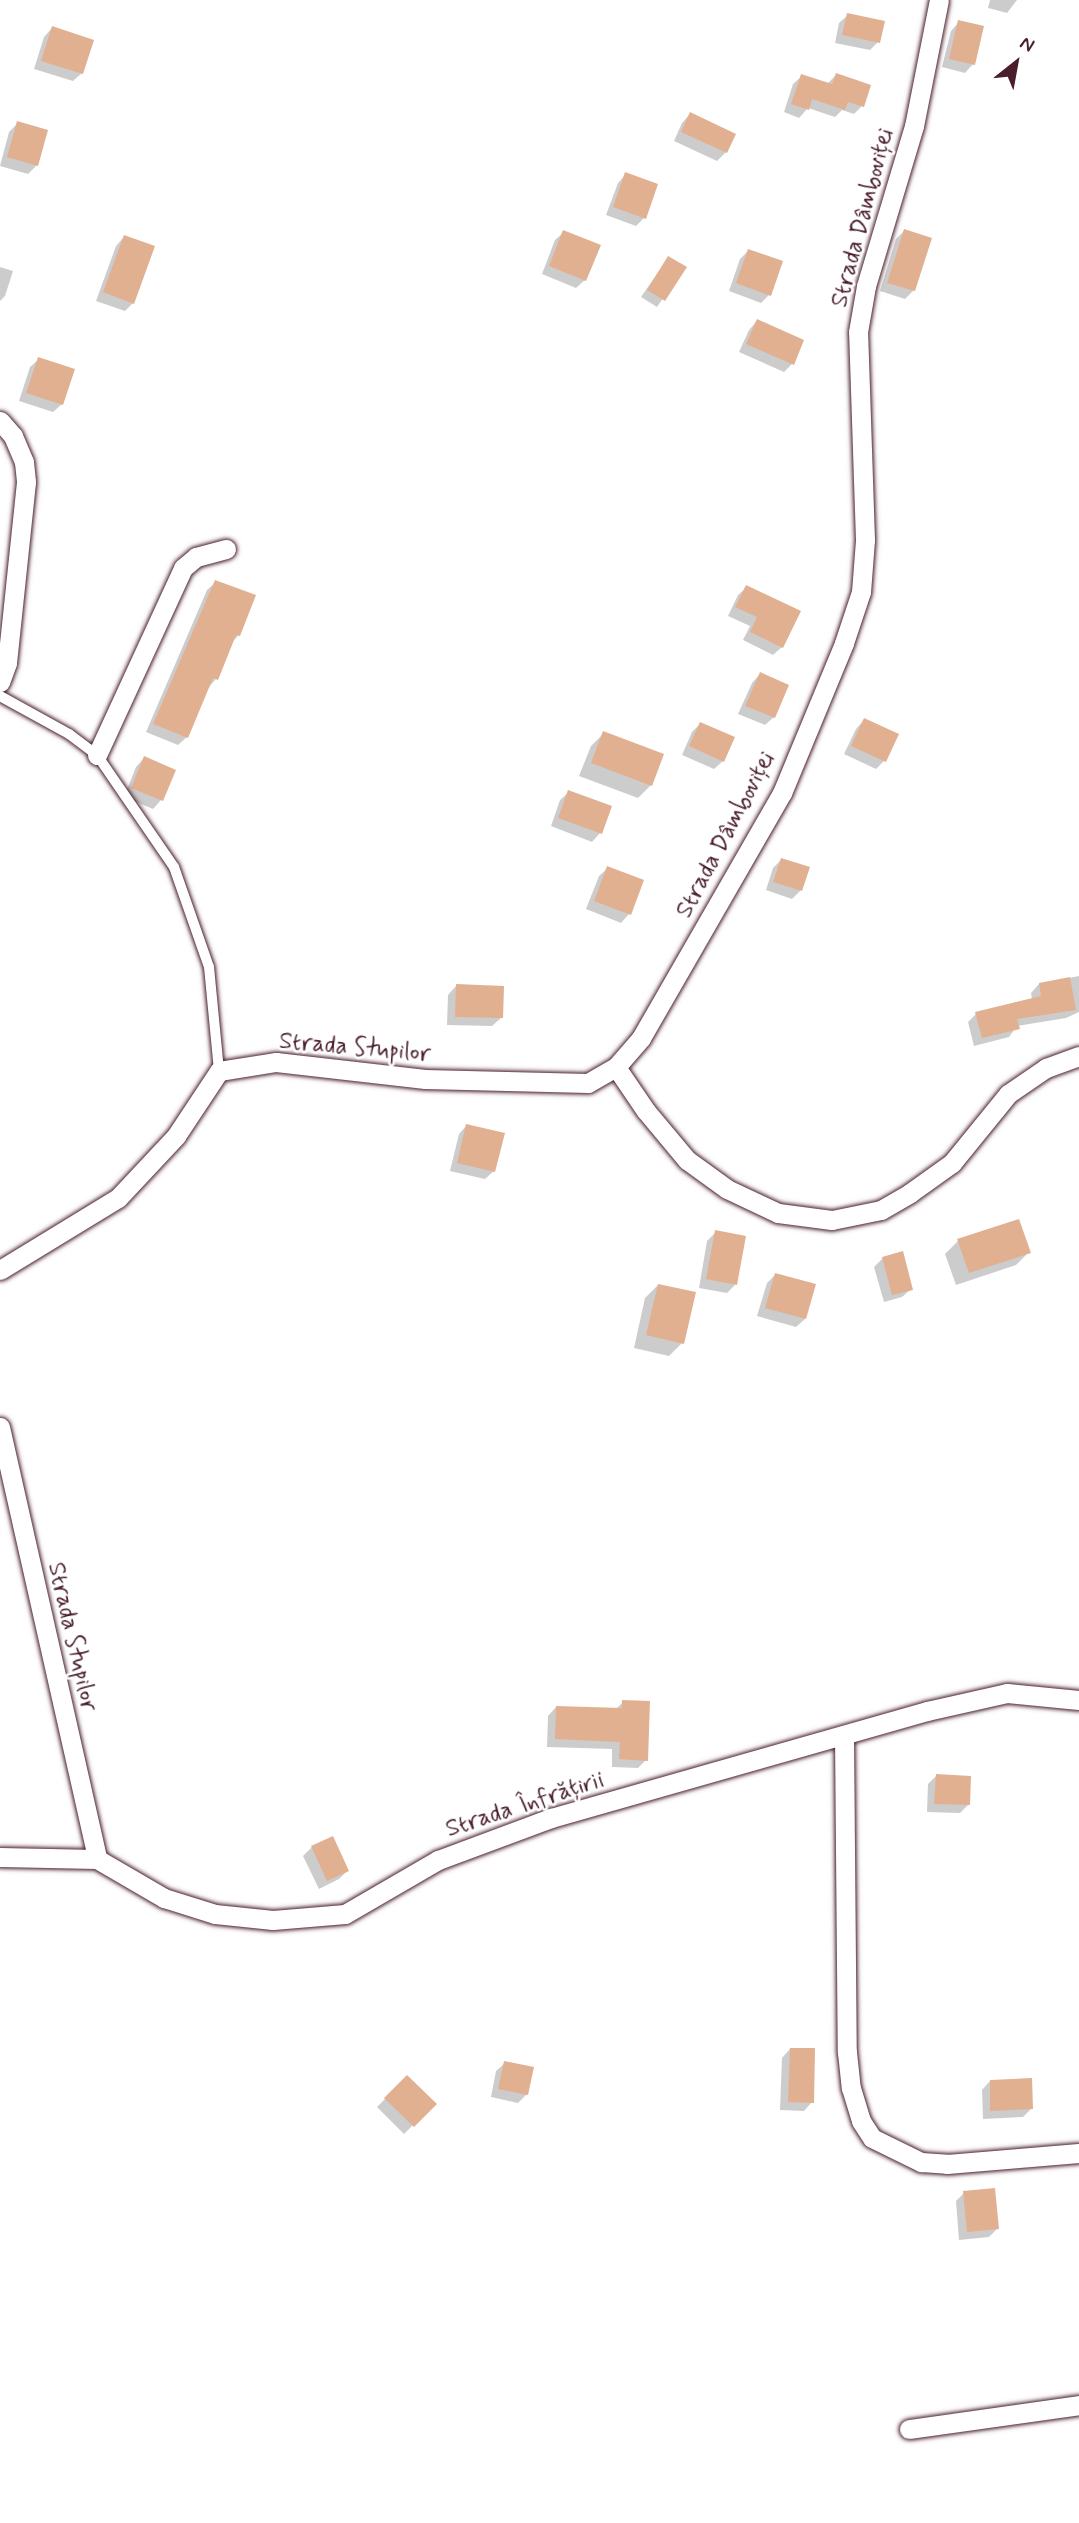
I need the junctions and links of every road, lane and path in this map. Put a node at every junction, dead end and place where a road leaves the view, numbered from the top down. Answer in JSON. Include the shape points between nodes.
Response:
{"nodes":[{"id":1,"x":939,"y":0,"type":"edge"},
{"id":2,"x":0,"y":421,"type":"edge"},
{"id":3,"x":226,"y":549,"type":"dead end"},
{"id":4,"x":0,"y":682,"type":"edge"},
{"id":5,"x":0,"y":696,"type":"edge"},
{"id":6,"x":97,"y":755,"type":"junction"},
{"id":7,"x":1079,"y":1056,"type":"edge"},
{"id":8,"x":616,"y":1067,"type":"junction"},
{"id":9,"x":219,"y":1071,"type":"junction"},
{"id":10,"x":0,"y":1270,"type":"edge"},
{"id":11,"x":0,"y":1427,"type":"edge"},
{"id":12,"x":1079,"y":1700,"type":"edge"},
{"id":13,"x":844,"y":1735,"type":"junction"},
{"id":14,"x":0,"y":1857,"type":"edge"},
{"id":15,"x":97,"y":1859,"type":"junction"},
{"id":16,"x":1079,"y":2153,"type":"edge"},
{"id":17,"x":1079,"y":2405,"type":"edge"},
{"id":18,"x":909,"y":2429,"type":"dead end"}],
"edges":[{"from":1,"to":8,"type":"street","name":"Strada Dâmboviței","via":[[914,126],[866,286],[858,332],[865,540],[861,592],[782,793],[641,1038]]},
{"from":2,"to":4,"type":"street","via":[[13,436],[24,462],[26,482],[7,663]]},
{"from":3,"to":6,"type":"street","via":[[196,557],[183,568]]},
{"from":5,"to":6,"type":"lane"},
{"from":6,"to":9,"type":"lane","via":[[174,867],[209,967]]},
{"from":7,"to":8,"type":"street","via":[[1046,1068],[1008,1094],[952,1163],[910,1193],[881,1210],[832,1220],[778,1213],[717,1182],[687,1160]]},
{"from":8,"to":9,"type":"street","name":"Strada Stupilor","via":[[588,1083],[425,1079],[276,1062]]},
{"from":9,"to":10,"type":"street","via":[[176,1136],[118,1198]]},
{"from":11,"to":15,"type":"street","name":"Strada Stupilor"},
{"from":12,"to":13,"type":"street","name":"Strada Înfrățirii","via":[[1007,1693]]},
{"from":13,"to":15,"type":"street","name":"Strada Înfrățirii","via":[[551,1818],[438,1860],[345,1913],[273,1920],[215,1914],[163,1898]]},
{"from":13,"to":16,"type":"street","via":[[847,2052],[861,2121],[872,2138],[921,2162]]},
{"from":14,"to":15,"type":"street","name":"Strada Înfrățirii"},
{"from":17,"to":18,"type":"street"}]}
